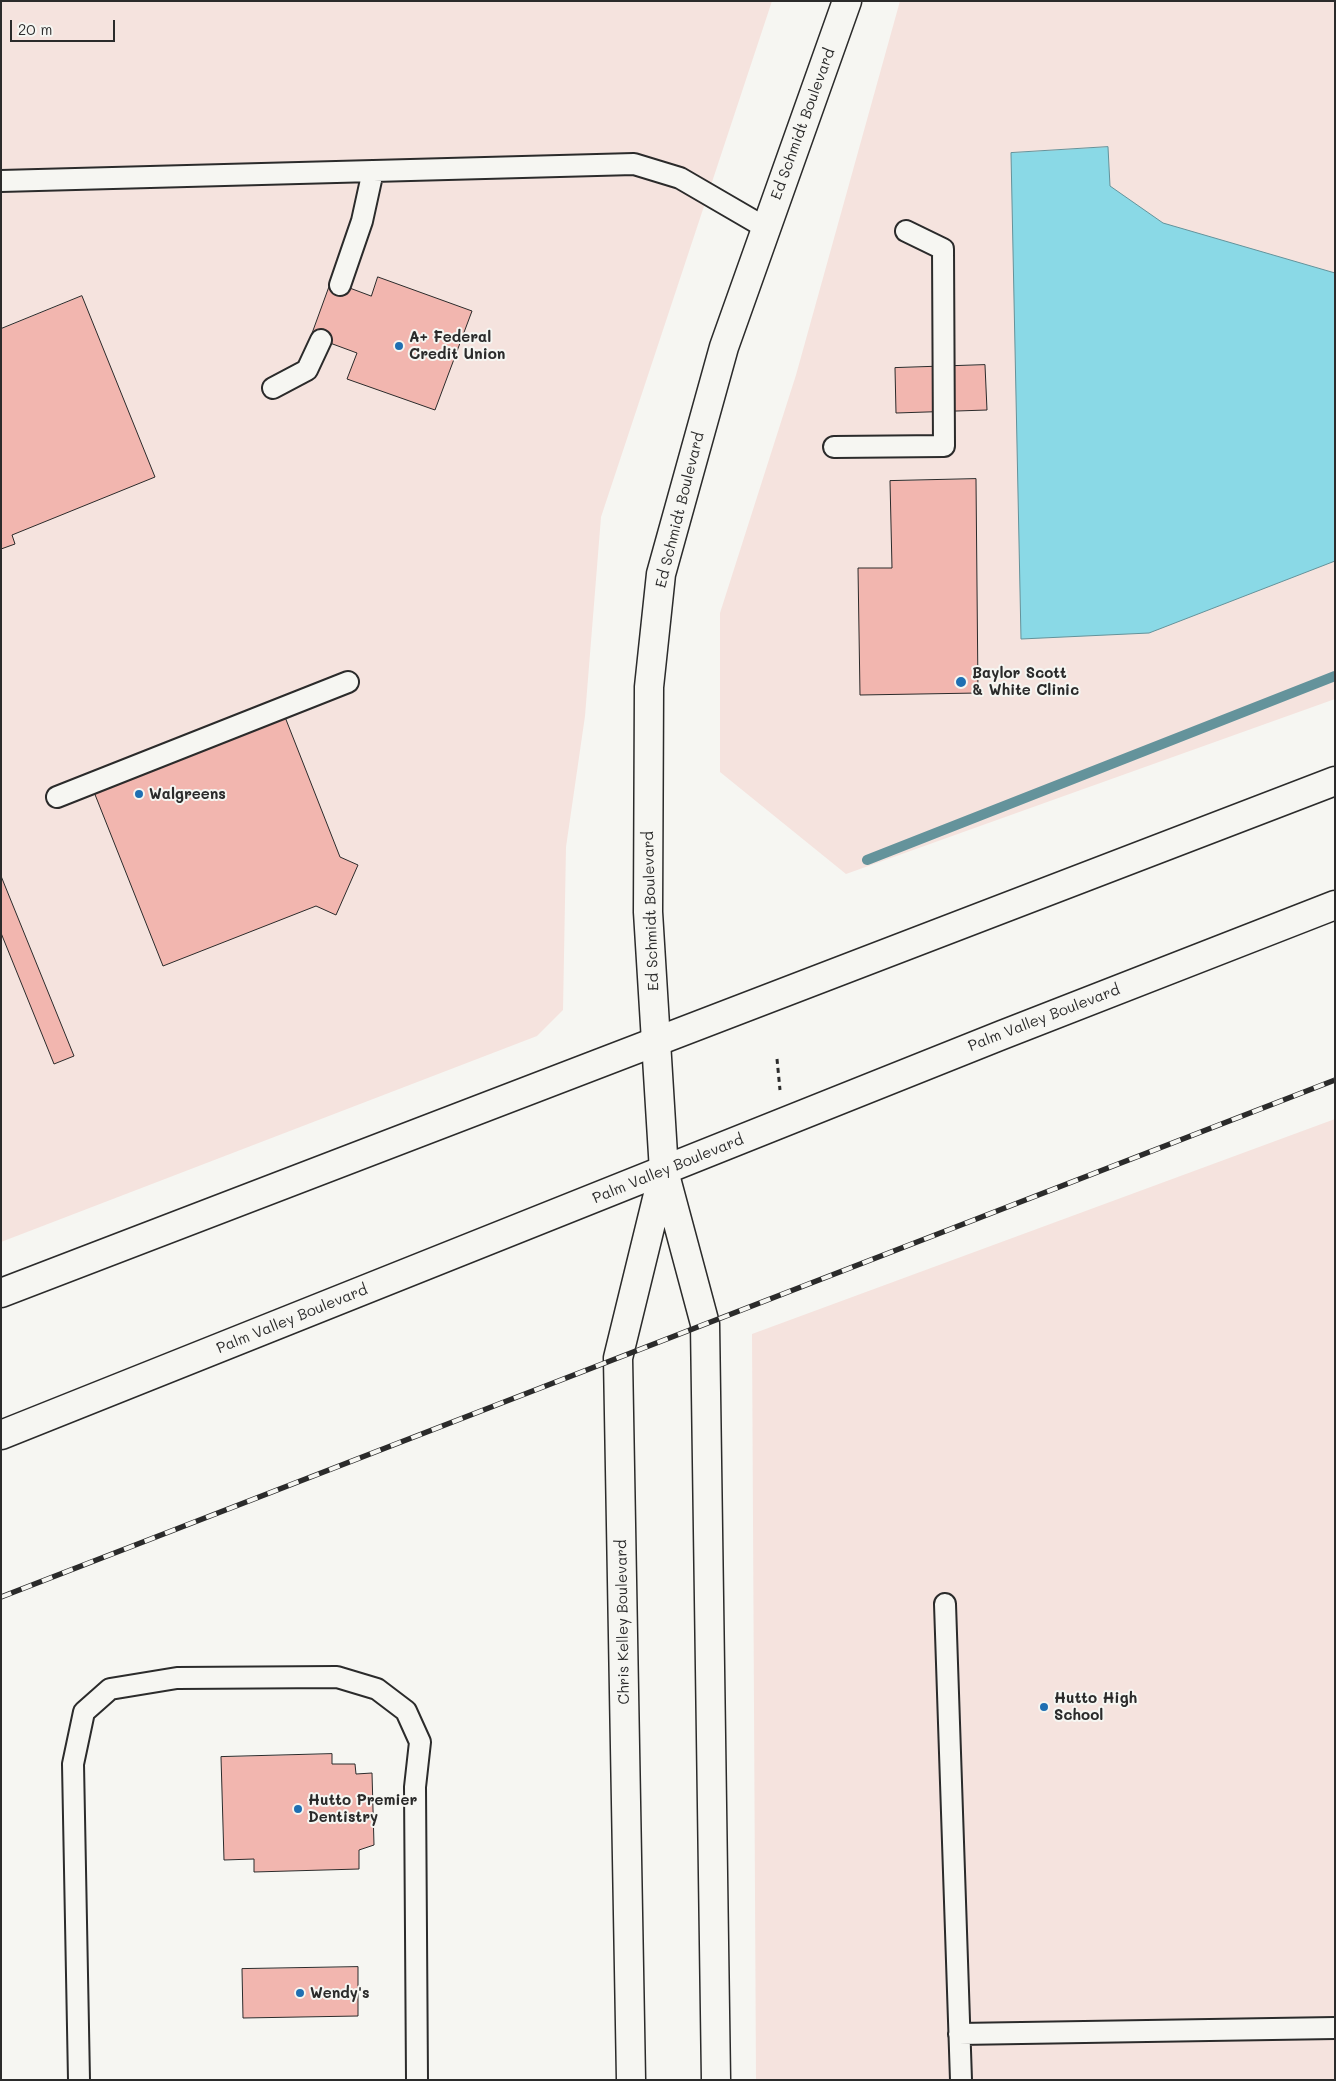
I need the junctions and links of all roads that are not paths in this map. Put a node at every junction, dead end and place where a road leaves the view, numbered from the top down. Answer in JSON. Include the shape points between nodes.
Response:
{"nodes":[{"id":1,"x":847,"y":1,"type":"edge"},
{"id":2,"x":373,"y":171,"type":"junction"},
{"id":3,"x":1,"y":181,"type":"edge"},
{"id":4,"x":766,"y":228,"type":"junction"},
{"id":5,"x":906,"y":231,"type":"dead end"},
{"id":6,"x":340,"y":285,"type":"dead end"},
{"id":7,"x":320,"y":340,"type":"dead end"},
{"id":8,"x":272,"y":388,"type":"dead end"},
{"id":9,"x":834,"y":447,"type":"dead end"},
{"id":10,"x":348,"y":682,"type":"dead end"},
{"id":11,"x":1335,"y":781,"type":"edge"},
{"id":12,"x":57,"y":797,"type":"dead end"},
{"id":13,"x":1335,"y":905,"type":"edge"},
{"id":14,"x":656,"y":1042,"type":"junction"},
{"id":15,"x":664,"y":1170,"type":"junction"},
{"id":16,"x":1,"y":1293,"type":"edge"},
{"id":17,"x":1,"y":1435,"type":"edge"},
{"id":18,"x":945,"y":1604,"type":"dead end"},
{"id":19,"x":1335,"y":2028,"type":"edge"},
{"id":20,"x":959,"y":2034,"type":"junction"},
{"id":21,"x":79,"y":2080,"type":"edge"},
{"id":22,"x":417,"y":2080,"type":"edge"},
{"id":23,"x":631,"y":2080,"type":"edge"},
{"id":24,"x":716,"y":2080,"type":"edge"},
{"id":25,"x":961,"y":2080,"type":"edge"}],
"edges":[{"from":1,"to":4,"type":"main road","name":"Ed Schmidt Boulevard"},
{"from":2,"to":3,"type":"lane"},
{"from":2,"to":4,"type":"lane","via":[[634,164],[680,178]]},
{"from":2,"to":6,"type":"lane","via":[[362,221]]},
{"from":4,"to":14,"type":"main road","name":"Ed Schmidt Boulevard","via":[[724,347],[661,574],[649,687],[648,912]]},
{"from":5,"to":9,"type":"lane","via":[[943,249],[944,446]]},
{"from":7,"to":8,"type":"lane","via":[[308,370]]},
{"from":10,"to":12,"type":"lane"},
{"from":11,"to":14,"type":"main road"},
{"from":13,"to":15,"type":"main road","name":"Palm Valley Boulevard"},
{"from":14,"to":15,"type":"main road","name":"Chris Kelley Boulevard"},
{"from":14,"to":16,"type":"main road"},
{"from":15,"to":17,"type":"main road","name":"Palm Valley Boulevard"},
{"from":15,"to":23,"type":"main road","name":"Chris Kelley Boulevard","via":[[618,1358]]},
{"from":15,"to":24,"type":"main road","name":"Chris Kelley Boulevard","via":[[705,1324]]},
{"from":18,"to":20,"type":"lane"},
{"from":19,"to":20,"type":"lane"},
{"from":20,"to":25,"type":"lane"},
{"from":21,"to":22,"type":"lane","via":[[73,1764],[84,1712],[110,1689],[177,1678],[327,1677],[377,1689],[406,1711],[420,1742],[414,1787]]}]}
